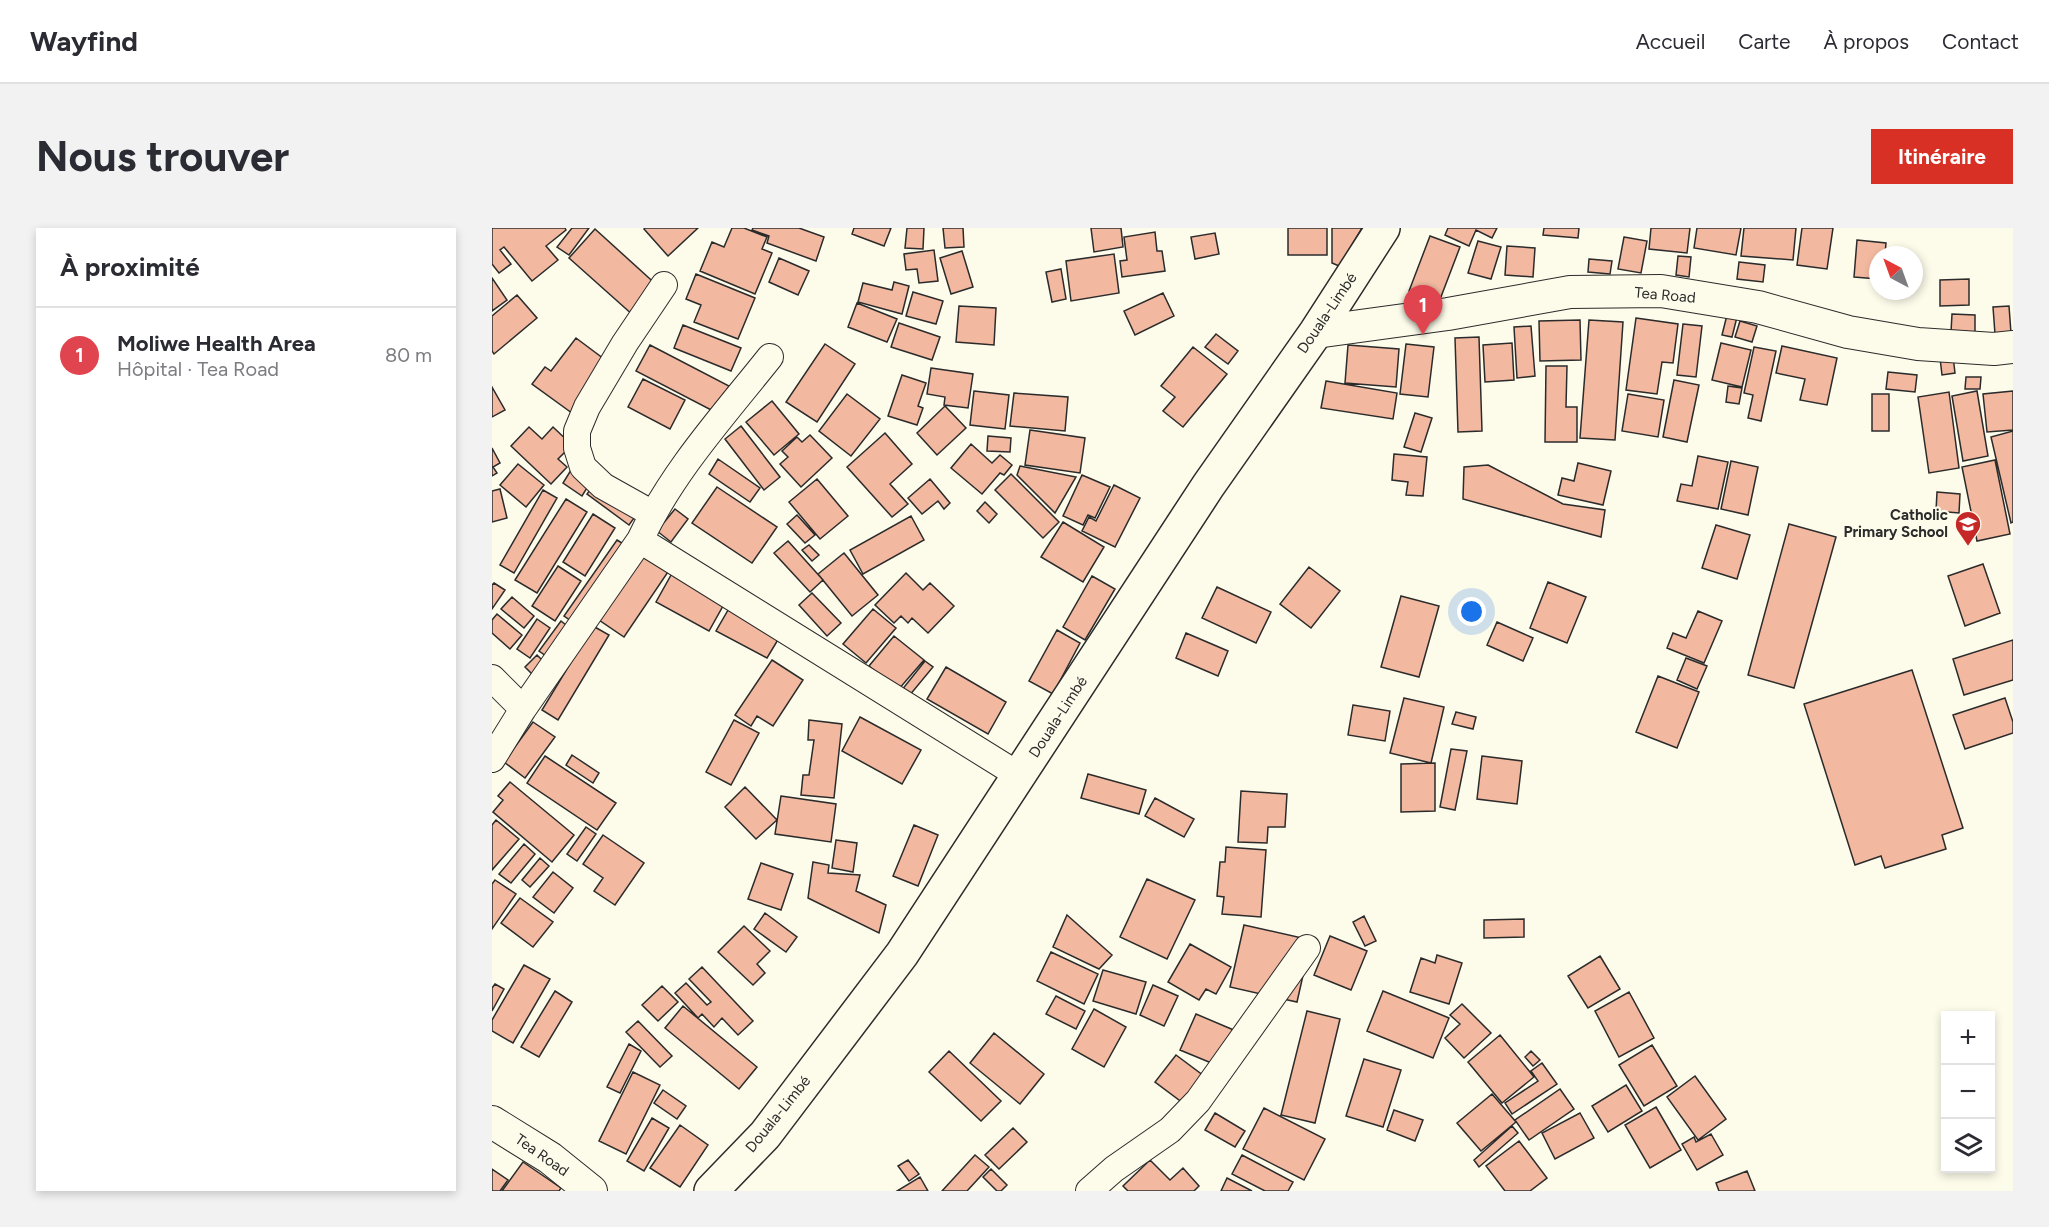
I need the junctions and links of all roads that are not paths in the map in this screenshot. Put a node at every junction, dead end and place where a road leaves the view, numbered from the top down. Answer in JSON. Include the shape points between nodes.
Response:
{"nodes":[{"id":1,"x":1383,"y":228,"type":"edge"},
{"id":2,"x":664,"y":285,"type":"dead end"},
{"id":3,"x":1316,"y":332,"type":"junction"},
{"id":4,"x":2013,"y":347,"type":"edge"},
{"id":5,"x":770,"y":357,"type":"dead end"},
{"id":6,"x":652,"y":514,"type":"junction"},
{"id":7,"x":640,"y":540,"type":"junction"},
{"id":8,"x":492,"y":678,"type":"edge"},
{"id":9,"x":523,"y":709,"type":"junction"},
{"id":10,"x":492,"y":759,"type":"edge"},
{"id":11,"x":1020,"y":776,"type":"junction"},
{"id":12,"x":1307,"y":948,"type":"dead end"},
{"id":13,"x":492,"y":1122,"type":"edge"},
{"id":14,"x":591,"y":1191,"type":"edge"},
{"id":15,"x":711,"y":1191,"type":"edge"},
{"id":16,"x":1089,"y":1191,"type":"edge"}],
"edges":[{"from":1,"to":3,"type":"highway","name":"Douala-Limbé"},
{"from":2,"to":6,"type":"street","via":[[587,407],[578,431],[577,448],[583,467],[603,486]]},
{"from":3,"to":4,"type":"main road","name":"Tea Road","via":[[1570,292],[1661,291],[1758,307],[1848,332],[1918,344]]},
{"from":3,"to":11,"type":"highway","name":"Douala-Limbé","via":[[1208,486]]},
{"from":5,"to":6,"type":"street","via":[[679,472]]},
{"from":6,"to":7,"type":"street"},
{"from":7,"to":9,"type":"street"},
{"from":7,"to":11,"type":"street"},
{"from":8,"to":9,"type":"street"},
{"from":9,"to":10,"type":"street"},
{"from":11,"to":15,"type":"highway","name":"Douala-Limbé","via":[[902,954],[765,1135]]},
{"from":12,"to":16,"type":"street","via":[[1198,1101],[1170,1130]]},
{"from":13,"to":14,"type":"main road","name":"Tea Road","via":[[550,1158]]}]}
